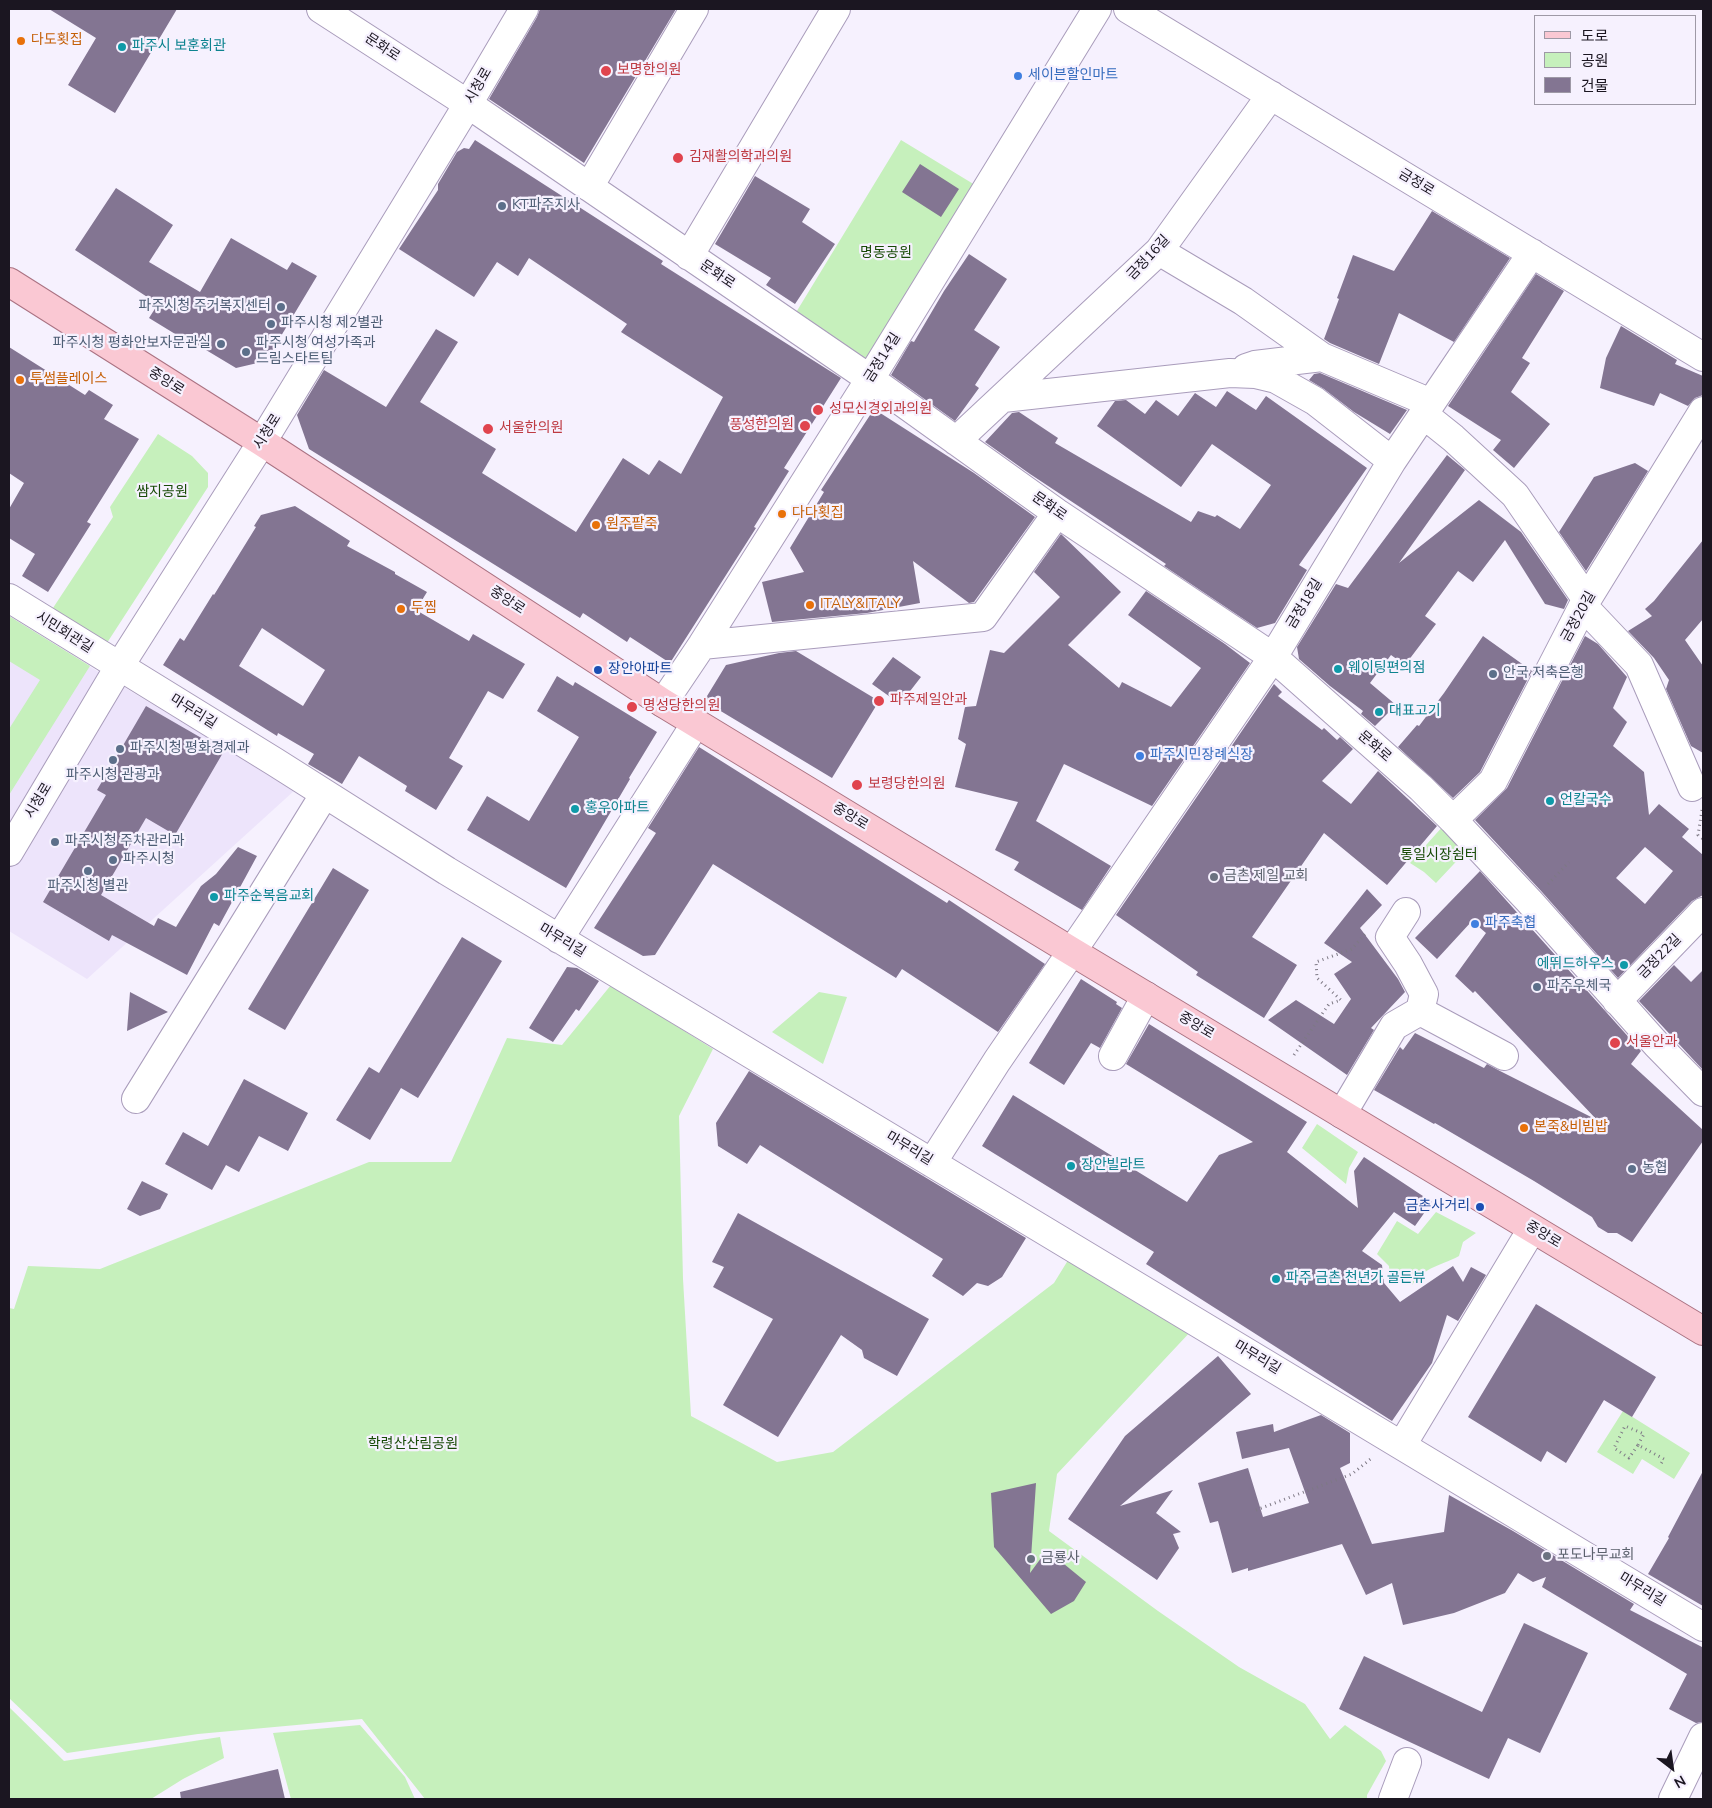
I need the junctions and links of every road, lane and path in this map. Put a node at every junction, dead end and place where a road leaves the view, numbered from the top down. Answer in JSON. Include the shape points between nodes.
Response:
{"nodes":[{"id":1,"x":321,"y":9,"type":"edge"},
{"id":2,"x":524,"y":9,"type":"edge"},
{"id":3,"x":694,"y":9,"type":"edge"},
{"id":4,"x":836,"y":9,"type":"edge"},
{"id":5,"x":1097,"y":9,"type":"edge"},
{"id":6,"x":1128,"y":9,"type":"edge"},
{"id":7,"x":1271,"y":95,"type":"junction"},
{"id":8,"x":468,"y":104,"type":"junction"},
{"id":9,"x":589,"y":187,"type":"junction"},
{"id":10,"x":1159,"y":252,"type":"junction"},
{"id":11,"x":1532,"y":253,"type":"junction"},
{"id":12,"x":689,"y":256,"type":"junction"},
{"id":13,"x":9,"y":282,"type":"edge"},
{"id":14,"x":1322,"y":357,"type":"junction"},
{"id":15,"x":1703,"y":357,"type":"edge"},
{"id":16,"x":1230,"y":374,"type":"junction"},
{"id":17,"x":870,"y":379,"type":"junction"},
{"id":18,"x":1003,"y":398,"type":"junction"},
{"id":19,"x":1427,"y":408,"type":"junction"},
{"id":20,"x":1703,"y":411,"type":"edge"},
{"id":21,"x":956,"y":441,"type":"junction"},
{"id":22,"x":262,"y":442,"type":"junction"},
{"id":23,"x":1392,"y":461,"type":"junction"},
{"id":24,"x":1057,"y":514,"type":"junction"},
{"id":25,"x":9,"y":598,"type":"edge"},
{"id":26,"x":1585,"y":603,"type":"junction"},
{"id":27,"x":702,"y":645,"type":"junction"},
{"id":28,"x":1273,"y":657,"type":"junction"},
{"id":29,"x":119,"y":667,"type":"junction"},
{"id":30,"x":663,"y":703,"type":"junction"},
{"id":31,"x":696,"y":723,"type":"junction"},
{"id":32,"x":1692,"y":787,"type":"dead end"},
{"id":33,"x":324,"y":795,"type":"junction"},
{"id":34,"x":1452,"y":820,"type":"junction"},
{"id":35,"x":9,"y":852,"type":"edge"},
{"id":36,"x":1406,"y":912,"type":"dead end"},
{"id":37,"x":1703,"y":912,"type":"edge"},
{"id":38,"x":1367,"y":932,"type":"dead end"},
{"id":39,"x":559,"y":939,"type":"junction"},
{"id":40,"x":1072,"y":951,"type":"junction"},
{"id":41,"x":1146,"y":996,"type":"junction"},
{"id":42,"x":1617,"y":1001,"type":"junction"},
{"id":43,"x":1420,"y":1011,"type":"junction"},
{"id":44,"x":1112,"y":1056,"type":"dead end"},
{"id":45,"x":1504,"y":1056,"type":"dead end"},
{"id":46,"x":1279,"y":1076,"type":"junction"},
{"id":47,"x":1703,"y":1092,"type":"edge"},
{"id":48,"x":136,"y":1100,"type":"dead end"},
{"id":49,"x":1342,"y":1114,"type":"junction"},
{"id":50,"x":932,"y":1163,"type":"junction"},
{"id":51,"x":1532,"y":1229,"type":"junction"},
{"id":52,"x":1703,"y":1331,"type":"edge"},
{"id":53,"x":1398,"y":1443,"type":"junction"},
{"id":54,"x":1638,"y":1445,"type":"junction"},
{"id":55,"x":1660,"y":1465,"type":"dead end"},
{"id":56,"x":1256,"y":1510,"type":"dead end"},
{"id":57,"x":1703,"y":1627,"type":"edge"},
{"id":58,"x":1703,"y":1737,"type":"edge"},
{"id":59,"x":1407,"y":1762,"type":"dead end"},
{"id":60,"x":1393,"y":1799,"type":"edge"},
{"id":61,"x":1673,"y":1799,"type":"edge"}],
"edges":[{"from":1,"to":8,"type":"street","name":"문화로"},
{"from":2,"to":8,"type":"street","name":"시청로"},
{"from":3,"to":9,"type":"street"},
{"from":4,"to":12,"type":"street"},
{"from":5,"to":17,"type":"street","name":"금정14길"},
{"from":6,"to":7,"type":"street","name":"금정로"},
{"from":7,"to":10,"type":"street","name":"금정16길"},
{"from":7,"to":11,"type":"street","name":"금정로"},
{"from":8,"to":9,"type":"street","name":"문화로"},
{"from":8,"to":22,"type":"street","name":"시청로"},
{"from":9,"to":12,"type":"street","name":"문화로"},
{"from":10,"to":14,"type":"street","via":[[1243,301]]},
{"from":10,"to":18,"type":"street","name":"금정16길"},
{"from":11,"to":15,"type":"street","name":"금정로"},
{"from":11,"to":19,"type":"street","name":"금정18길"},
{"from":12,"to":17,"type":"street","name":"문화로"},
{"from":13,"to":22,"type":"main road","name":"중앙로"},
{"from":14,"to":16,"type":"street","via":[[1255,364]]},
{"from":14,"to":19,"type":"street"},
{"from":16,"to":18,"type":"street"},
{"from":16,"to":23,"type":"street","via":[[1255,374],[1276,379],[1315,401]]},
{"from":17,"to":21,"type":"street","name":"문화로"},
{"from":17,"to":27,"type":"street","name":"금정14길"},
{"from":18,"to":21,"type":"street","name":"금정16길"},
{"from":19,"to":23,"type":"street","name":"금정18길"},
{"from":19,"to":26,"type":"street","via":[[1453,438],[1515,496]]},
{"from":20,"to":26,"type":"street","name":"금정20길"},
{"from":21,"to":24,"type":"street","name":"문화로"},
{"from":22,"to":29,"type":"street","name":"시청로"},
{"from":22,"to":30,"type":"main road","name":"중앙로"},
{"from":23,"to":28,"type":"street","name":"금정18길"},
{"from":24,"to":27,"type":"street","via":[[983,617]]},
{"from":24,"to":28,"type":"street","name":"문화로"},
{"from":25,"to":29,"type":"street","name":"시민회관길"},
{"from":26,"to":32,"type":"street","via":[[1639,665]]},
{"from":26,"to":34,"type":"street","name":"금정20길","via":[[1493,781]]},
{"from":27,"to":30,"type":"street","name":"금정14길"},
{"from":28,"to":34,"type":"street","name":"문화로","via":[[1421,788]]},
{"from":28,"to":40,"type":"street","name":"금정18길"},
{"from":29,"to":33,"type":"street","name":"마무리길"},
{"from":29,"to":35,"type":"street","name":"시청로"},
{"from":30,"to":31,"type":"main road","name":"중앙로"},
{"from":31,"to":39,"type":"street"},
{"from":31,"to":40,"type":"main road","name":"중앙로"},
{"from":33,"to":39,"type":"street","name":"마무리길"},
{"from":33,"to":48,"type":"street"},
{"from":34,"to":42,"type":"street","name":"문화로"},
{"from":36,"to":43,"type":"street","via":[[1390,937],[1424,994]]},
{"from":37,"to":42,"type":"street","name":"금정22길"},
{"from":38,"to":46,"type":"path","via":[[1352,949],[1316,962],[1317,978],[1341,1000],[1330,1004]]},
{"from":39,"to":50,"type":"street","name":"마무리길"},
{"from":40,"to":41,"type":"main road","name":"중앙로"},
{"from":40,"to":50,"type":"street","name":"금정18길"},
{"from":41,"to":44,"type":"street"},
{"from":41,"to":46,"type":"main road","name":"중앙로"},
{"from":42,"to":47,"type":"street","name":"문화로"},
{"from":43,"to":45,"type":"street"},
{"from":43,"to":49,"type":"street","via":[[1394,1026]]},
{"from":46,"to":49,"type":"main road","name":"중앙로"},
{"from":49,"to":51,"type":"main road","name":"중앙로"},
{"from":50,"to":53,"type":"street","name":"마무리길"},
{"from":51,"to":52,"type":"main road","name":"중앙로"},
{"from":51,"to":53,"type":"street"},
{"from":53,"to":56,"type":"path","via":[[1352,1474]]},
{"from":53,"to":57,"type":"street","name":"마무리길"},
{"from":54,"to":54,"type":"path","via":[[1644,1434],[1625,1426],[1614,1448],[1629,1458]]},
{"from":54,"to":55,"type":"path","via":[[1664,1459]]},
{"from":58,"to":61,"type":"street"},
{"from":59,"to":60,"type":"street"}]}
